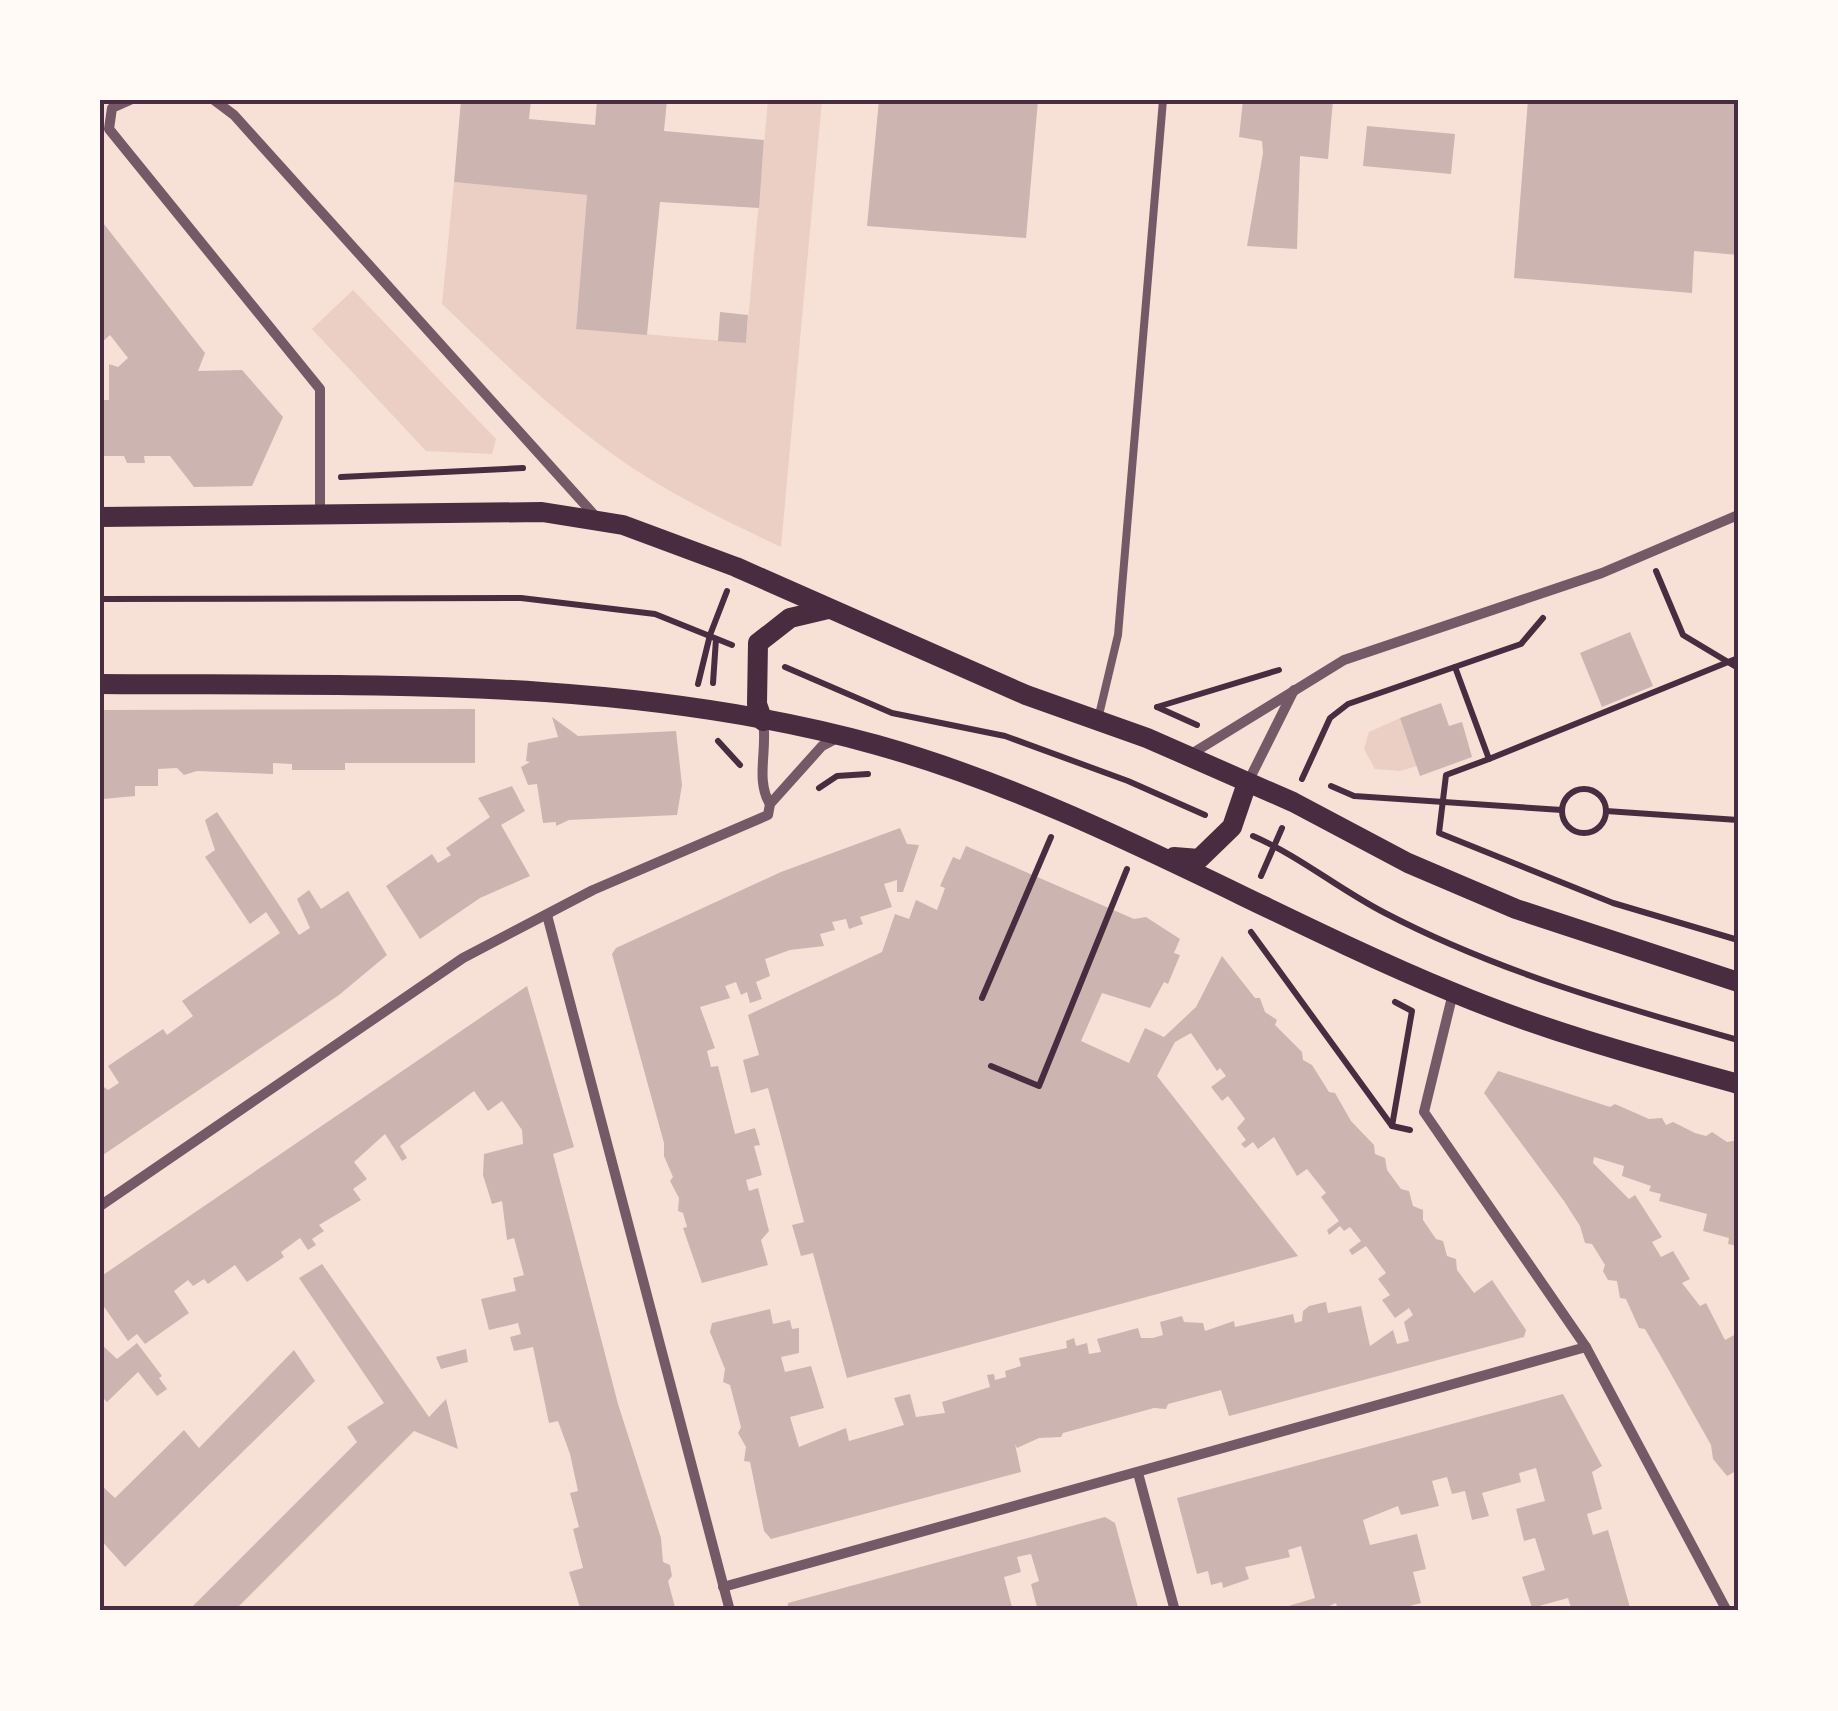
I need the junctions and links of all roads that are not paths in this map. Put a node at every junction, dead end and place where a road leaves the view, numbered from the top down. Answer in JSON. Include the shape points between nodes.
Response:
{"nodes":[{"id":1,"x":130,"y":100,"type":"edge"},
{"id":2,"x":214,"y":100,"type":"edge"},
{"id":3,"x":1163,"y":100,"type":"edge"},
{"id":4,"x":320,"y":514,"type":"junction"},
{"id":5,"x":1738,"y":515,"type":"edge"},
{"id":6,"x":100,"y":517,"type":"edge"},
{"id":7,"x":598,"y":518,"type":"junction"},
{"id":8,"x":828,"y":610,"type":"junction"},
{"id":9,"x":100,"y":684,"type":"edge"},
{"id":10,"x":1296,"y":686,"type":"junction"},
{"id":11,"x":1098,"y":718,"type":"junction"},
{"id":12,"x":764,"y":721,"type":"junction"},
{"id":13,"x":840,"y":736,"type":"junction"},
{"id":14,"x":1187,"y":756,"type":"junction"},
{"id":15,"x":1247,"y":783,"type":"junction"},
{"id":16,"x":770,"y":804,"type":"junction"},
{"id":17,"x":1168,"y":856,"type":"junction"},
{"id":18,"x":547,"y":915,"type":"junction"},
{"id":19,"x":1738,"y":982,"type":"edge"},
{"id":20,"x":1453,"y":992,"type":"junction"},
{"id":21,"x":1738,"y":1084,"type":"edge"},
{"id":22,"x":100,"y":1206,"type":"edge"},
{"id":23,"x":1586,"y":1346,"type":"junction"},
{"id":24,"x":1138,"y":1473,"type":"junction"},
{"id":25,"x":723,"y":1587,"type":"junction"},
{"id":26,"x":730,"y":1611,"type":"edge"},
{"id":27,"x":1175,"y":1611,"type":"edge"},
{"id":28,"x":1727,"y":1611,"type":"edge"}],
"edges":[{"from":1,"to":4,"type":"street","via":[[112,108],[109,129],[320,390]]},
{"from":2,"to":7,"type":"street"},
{"from":3,"to":11,"type":"lane","via":[[1118,635]]},
{"from":4,"to":6,"type":"main road"},
{"from":4,"to":7,"type":"main road","via":[[542,512]]},
{"from":5,"to":10,"type":"street","via":[[1650,553],[1344,660]]},
{"from":7,"to":8,"type":"main road","via":[[736,567]]},
{"from":8,"to":11,"type":"main road","via":[[1026,695]]},
{"from":8,"to":12,"type":"main road","via":[[790,618],[758,643]]},
{"from":9,"to":12,"type":"main road","via":[[527,689]]},
{"from":10,"to":14,"type":"street"},
{"from":10,"to":15,"type":"street"},
{"from":11,"to":14,"type":"main road"},
{"from":12,"to":13,"type":"main road"},
{"from":12,"to":16,"type":"street","via":[[768,746],[761,790]]},
{"from":13,"to":16,"type":"street","via":[[822,746]]},
{"from":13,"to":17,"type":"main road","via":[[999,786]]},
{"from":14,"to":15,"type":"main road"},
{"from":15,"to":17,"type":"main road","via":[[1232,827],[1199,859]]},
{"from":15,"to":19,"type":"main road","via":[[1516,909]]},
{"from":16,"to":18,"type":"street","via":[[768,816]]},
{"from":17,"to":20,"type":"main road","via":[[1246,910]]},
{"from":18,"to":22,"type":"street","via":[[463,958]]},
{"from":18,"to":25,"type":"street"},
{"from":20,"to":21,"type":"main road","via":[[1588,1042]]},
{"from":20,"to":23,"type":"street","via":[[1424,1112]]},
{"from":23,"to":24,"type":"street"},
{"from":23,"to":28,"type":"street"},
{"from":24,"to":25,"type":"street"},
{"from":24,"to":27,"type":"street"},
{"from":25,"to":26,"type":"street"}]}
